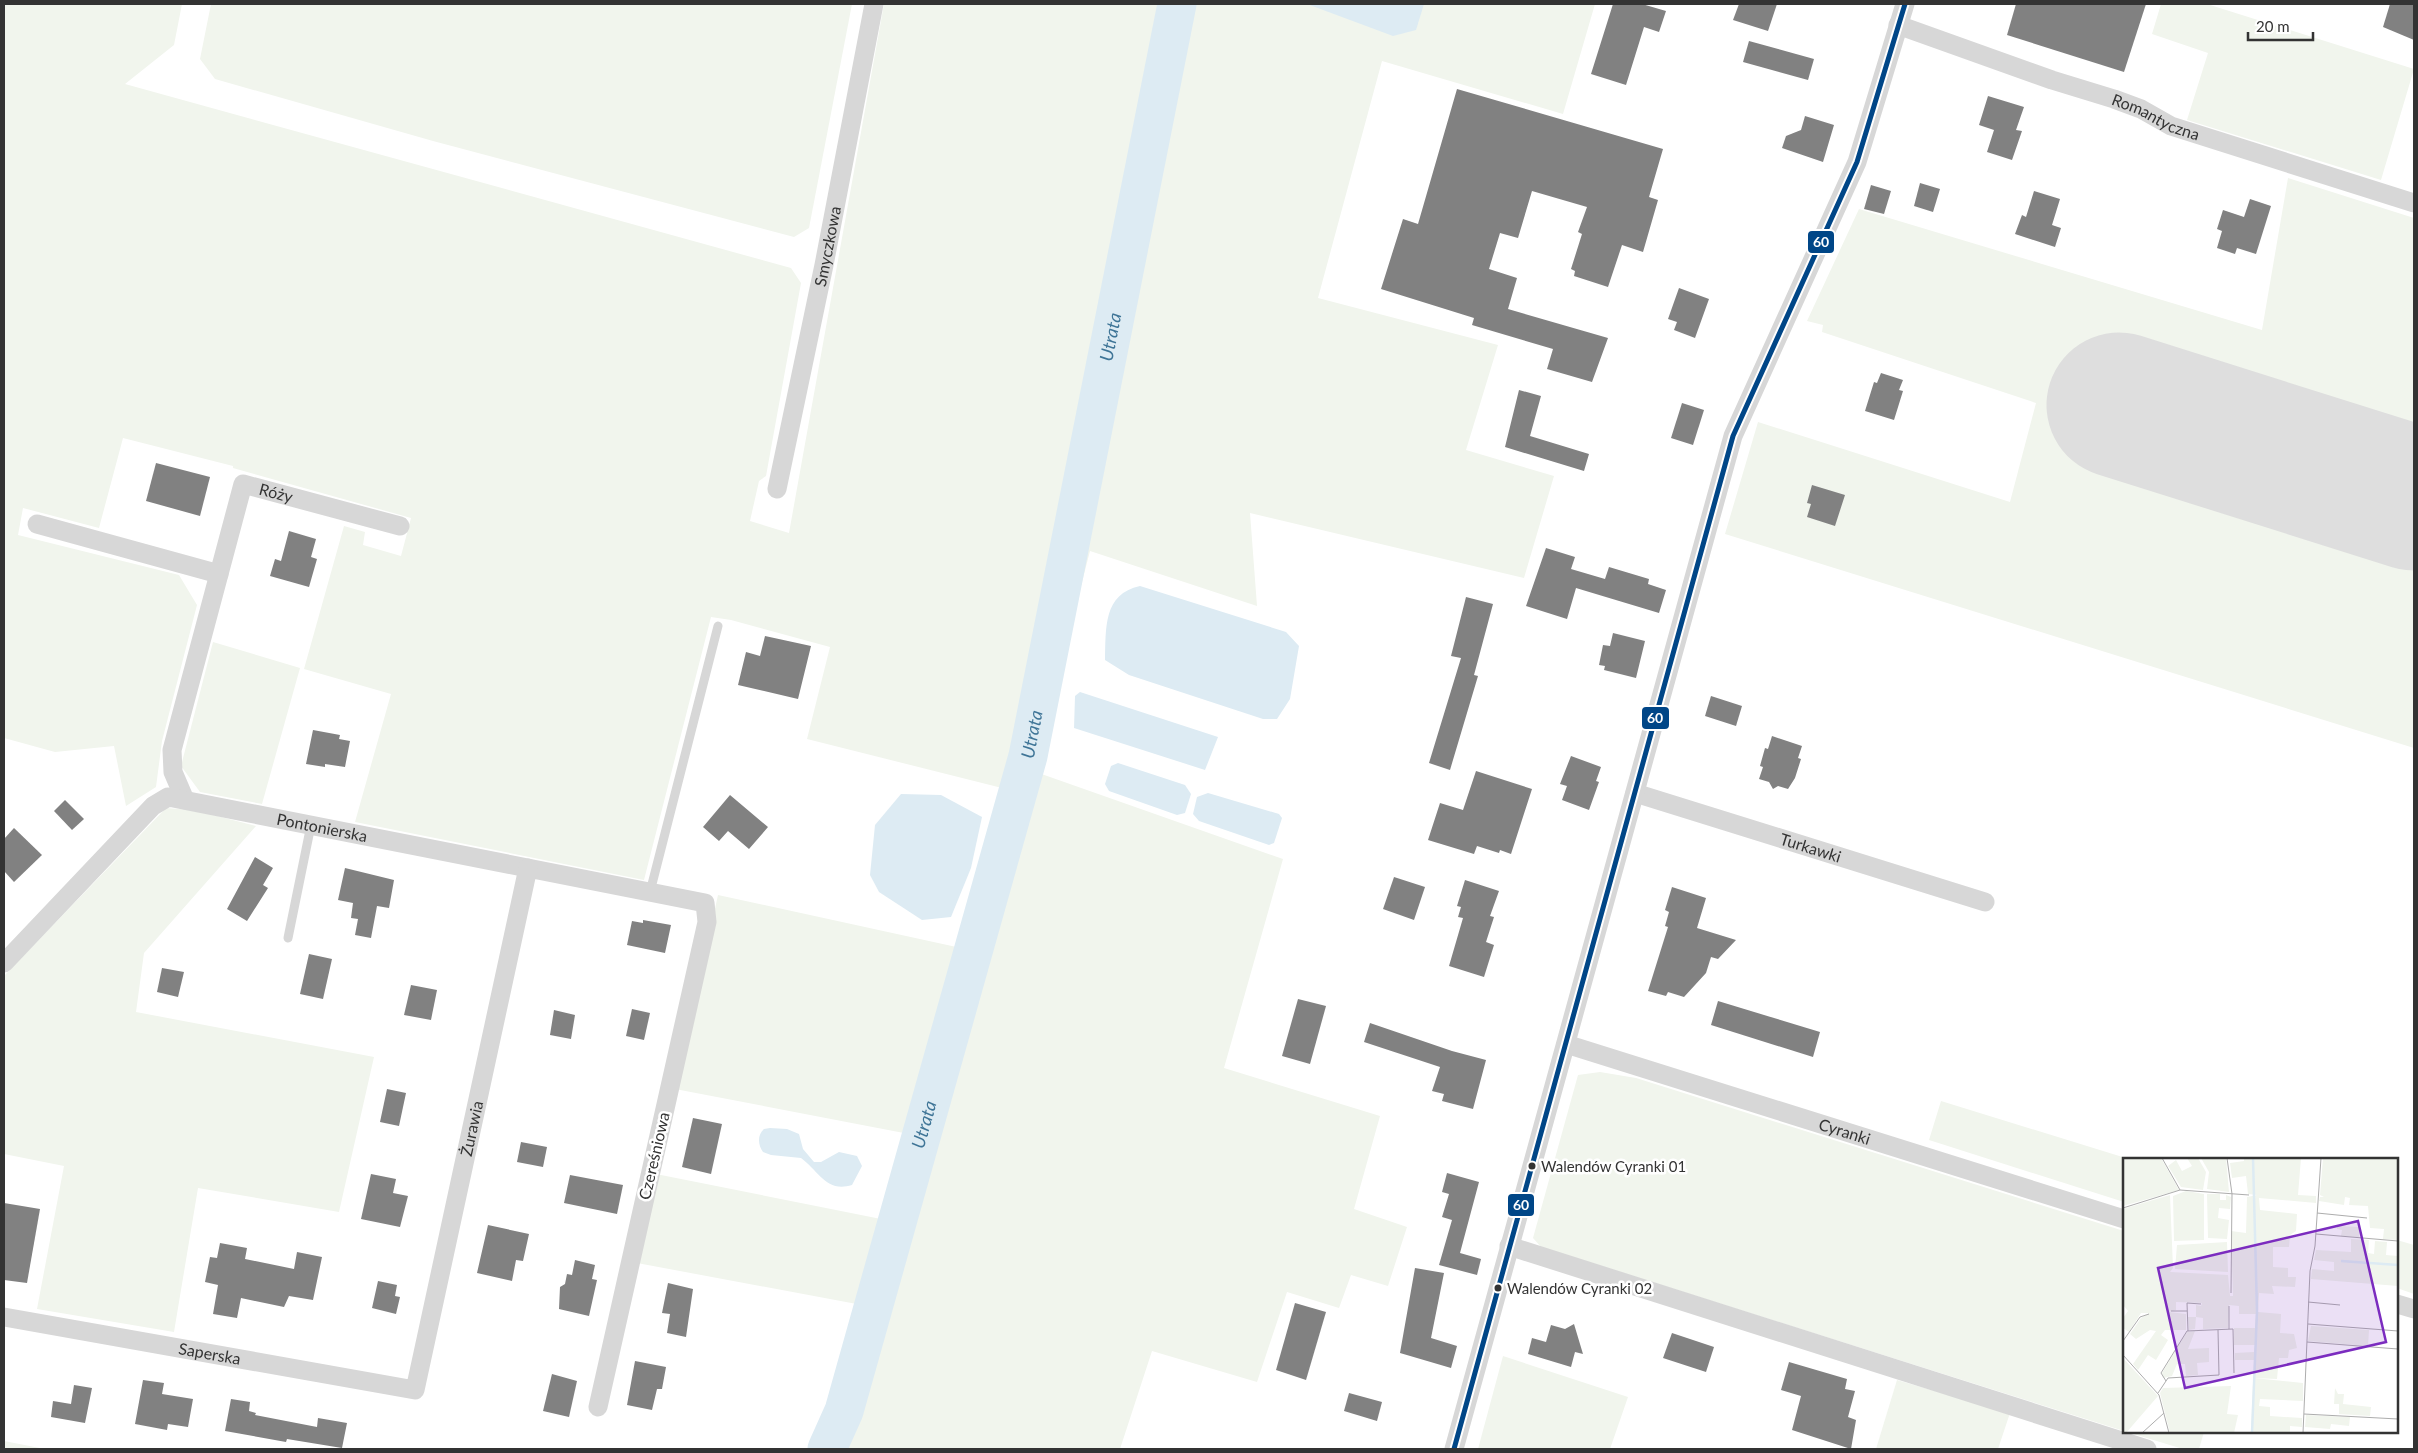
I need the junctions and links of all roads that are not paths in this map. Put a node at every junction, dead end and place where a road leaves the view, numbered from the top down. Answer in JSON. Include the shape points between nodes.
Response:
{"nodes":[{"id":1,"x":874,"y":4,"type":"edge"},
{"id":2,"x":1905,"y":4,"type":"edge"},
{"id":3,"x":1898,"y":26,"type":"junction"},
{"id":4,"x":2414,"y":202,"type":"edge"},
{"id":5,"x":777,"y":489,"type":"dead end"},
{"id":6,"x":37,"y":524,"type":"dead end"},
{"id":7,"x":400,"y":526,"type":"dead end"},
{"id":8,"x":219,"y":574,"type":"junction"},
{"id":9,"x":718,"y":626,"type":"dead end"},
{"id":10,"x":1635,"y":793,"type":"junction"},
{"id":11,"x":185,"y":800,"type":"junction"},
{"id":12,"x":310,"y":825,"type":"junction"},
{"id":13,"x":528,"y":868,"type":"junction"},
{"id":14,"x":650,"y":892,"type":"junction"},
{"id":15,"x":1985,"y":902,"type":"dead end"},
{"id":16,"x":705,"y":903,"type":"joint"},
{"id":17,"x":288,"y":938,"type":"dead end"},
{"id":18,"x":4,"y":963,"type":"edge"},
{"id":19,"x":1566,"y":1044,"type":"junction"},
{"id":20,"x":2123,"y":1219,"type":"edge"},
{"id":21,"x":1509,"y":1246,"type":"junction"},
{"id":22,"x":2398,"y":1304,"type":"edge"},
{"id":23,"x":2414,"y":1310,"type":"edge"},
{"id":24,"x":4,"y":1317,"type":"edge"},
{"id":25,"x":415,"y":1390,"type":"joint"},
{"id":26,"x":598,"y":1408,"type":"dead end"},
{"id":27,"x":1454,"y":1449,"type":"edge"},
{"id":28,"x":2147,"y":1449,"type":"edge"}],
"edges":[{"from":1,"to":5,"type":"street","name":"Smyczkowa"},
{"from":2,"to":3,"type":"street"},
{"from":3,"to":4,"type":"street","name":"Romantyczna","via":[[2114,99],[2141,109],[2171,126]]},
{"from":3,"to":10,"type":"street","via":[[1857,162],[1733,436]]},
{"from":6,"to":8,"type":"street"},
{"from":7,"to":8,"type":"street","name":"Róży","via":[[243,484]]},
{"from":8,"to":11,"type":"street","name":"Róży","via":[[172,750],[173,772]]},
{"from":9,"to":14,"type":"lane"},
{"from":10,"to":15,"type":"street","name":"Turkawki"},
{"from":10,"to":19,"type":"street"},
{"from":11,"to":12,"type":"street","name":"Pontonierska"},
{"from":11,"to":18,"type":"street","name":"Pontonierska","via":[[168,797],[153,806]]},
{"from":12,"to":13,"type":"street","name":"Pontonierska"},
{"from":12,"to":17,"type":"lane"},
{"from":13,"to":14,"type":"street","name":"Pontonierska"},
{"from":13,"to":25,"type":"street","name":"Żurawia"},
{"from":14,"to":16,"type":"street","name":"Pontonierska"},
{"from":16,"to":26,"type":"street","name":"Czereśniowa","via":[[707,922]]},
{"from":19,"to":20,"type":"street","name":"Cyranki"},
{"from":19,"to":21,"type":"street"},
{"from":21,"to":27,"type":"street"},
{"from":21,"to":28,"type":"street"},
{"from":22,"to":23,"type":"street"},
{"from":24,"to":25,"type":"street","name":"Saperska"}]}
